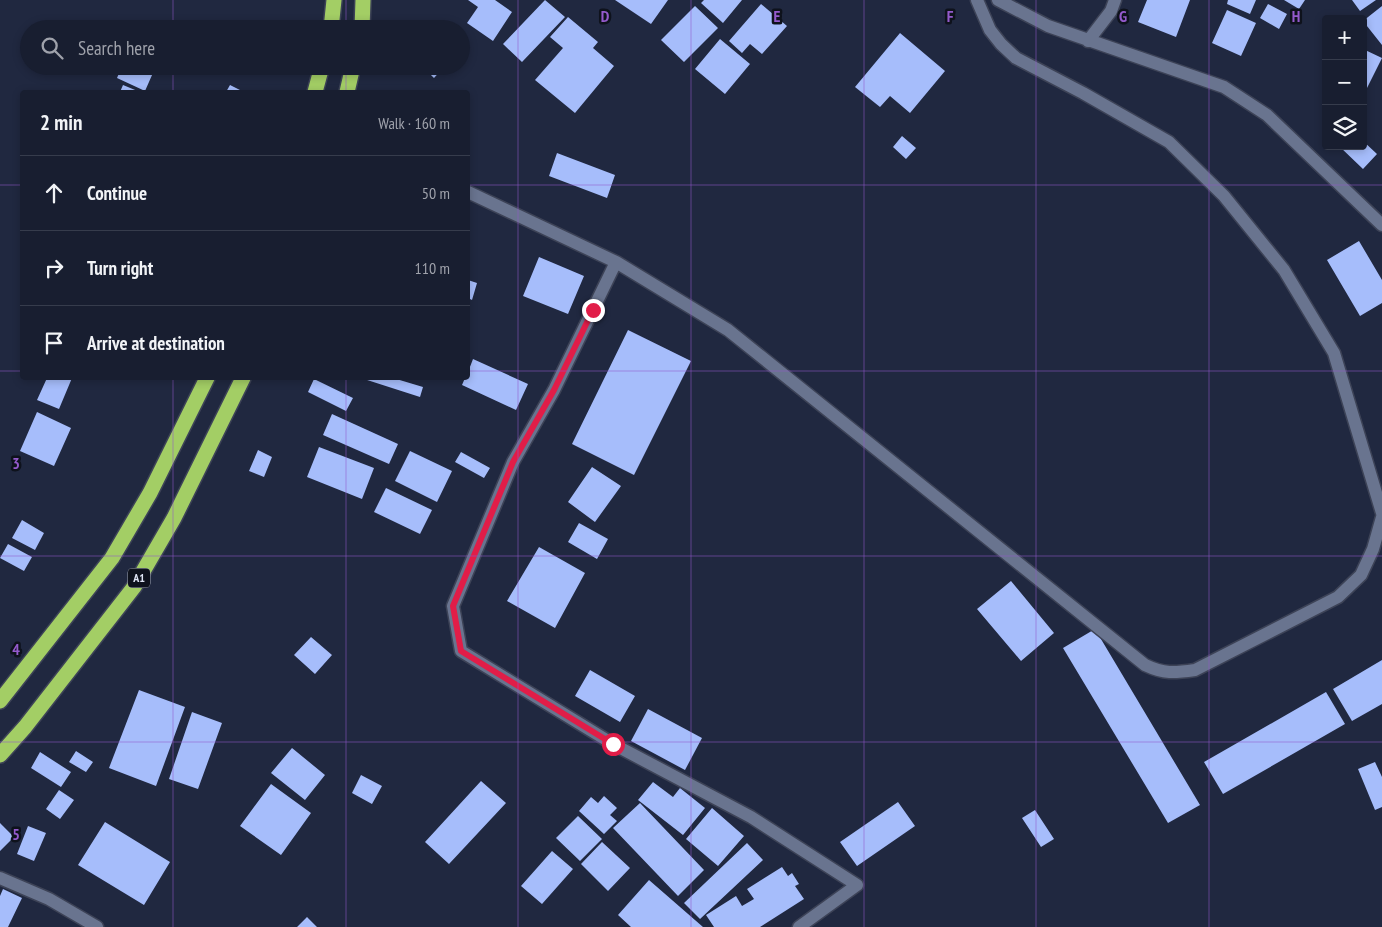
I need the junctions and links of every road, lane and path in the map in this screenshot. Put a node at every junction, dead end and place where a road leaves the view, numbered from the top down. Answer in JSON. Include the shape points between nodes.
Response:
{"nodes":[{"id":1,"x":334,"y":0,"type":"edge"},
{"id":2,"x":363,"y":0,"type":"edge"},
{"id":3,"x":977,"y":0,"type":"edge"},
{"id":4,"x":998,"y":0,"type":"edge"},
{"id":5,"x":1115,"y":0,"type":"edge"},
{"id":6,"x":332,"y":20,"type":"edge"},
{"id":7,"x":362,"y":20,"type":"edge"},
{"id":8,"x":1088,"y":41,"type":"junction"},
{"id":9,"x":320,"y":75,"type":"edge"},
{"id":10,"x":351,"y":75,"type":"edge"},
{"id":11,"x":316,"y":90,"type":"edge"},
{"id":12,"x":347,"y":90,"type":"edge"},
{"id":13,"x":470,"y":193,"type":"edge"},
{"id":14,"x":1382,"y":225,"type":"edge"},
{"id":15,"x":616,"y":262,"type":"junction"},
{"id":16,"x":206,"y":380,"type":"edge"},
{"id":17,"x":242,"y":380,"type":"edge"},
{"id":18,"x":1382,"y":515,"type":"edge"},
{"id":19,"x":0,"y":701,"type":"edge"},
{"id":20,"x":0,"y":755,"type":"edge"},
{"id":21,"x":0,"y":878,"type":"edge"},
{"id":22,"x":97,"y":927,"type":"edge"},
{"id":23,"x":799,"y":927,"type":"edge"}],
"edges":[{"from":1,"to":6,"type":"highway"},
{"from":2,"to":7,"type":"highway"},
{"from":3,"to":18,"type":"street","via":[[990,30],[1016,58],[1169,142],[1224,196],[1284,270],[1334,353]]},
{"from":4,"to":8,"type":"street","via":[[1048,26]]},
{"from":5,"to":8,"type":"street","via":[[1111,11]]},
{"from":8,"to":14,"type":"street","via":[[1189,74],[1232,92],[1267,115]]},
{"from":9,"to":11,"type":"highway"},
{"from":10,"to":12,"type":"highway"},
{"from":13,"to":15,"type":"street"},
{"from":15,"to":18,"type":"street","via":[[728,330],[1145,665],[1160,672],[1195,670],[1338,598],[1361,575],[1373,549]]},
{"from":15,"to":23,"type":"street","via":[[554,390],[513,462],[453,606],[461,651],[613,744],[751,817],[857,886]]},
{"from":16,"to":19,"type":"highway","number":"A1","via":[[150,493],[112,558]]},
{"from":17,"to":20,"type":"highway","number":"A1","via":[[174,518],[134,587]]},
{"from":21,"to":22,"type":"street","via":[[49,899]]}]}
